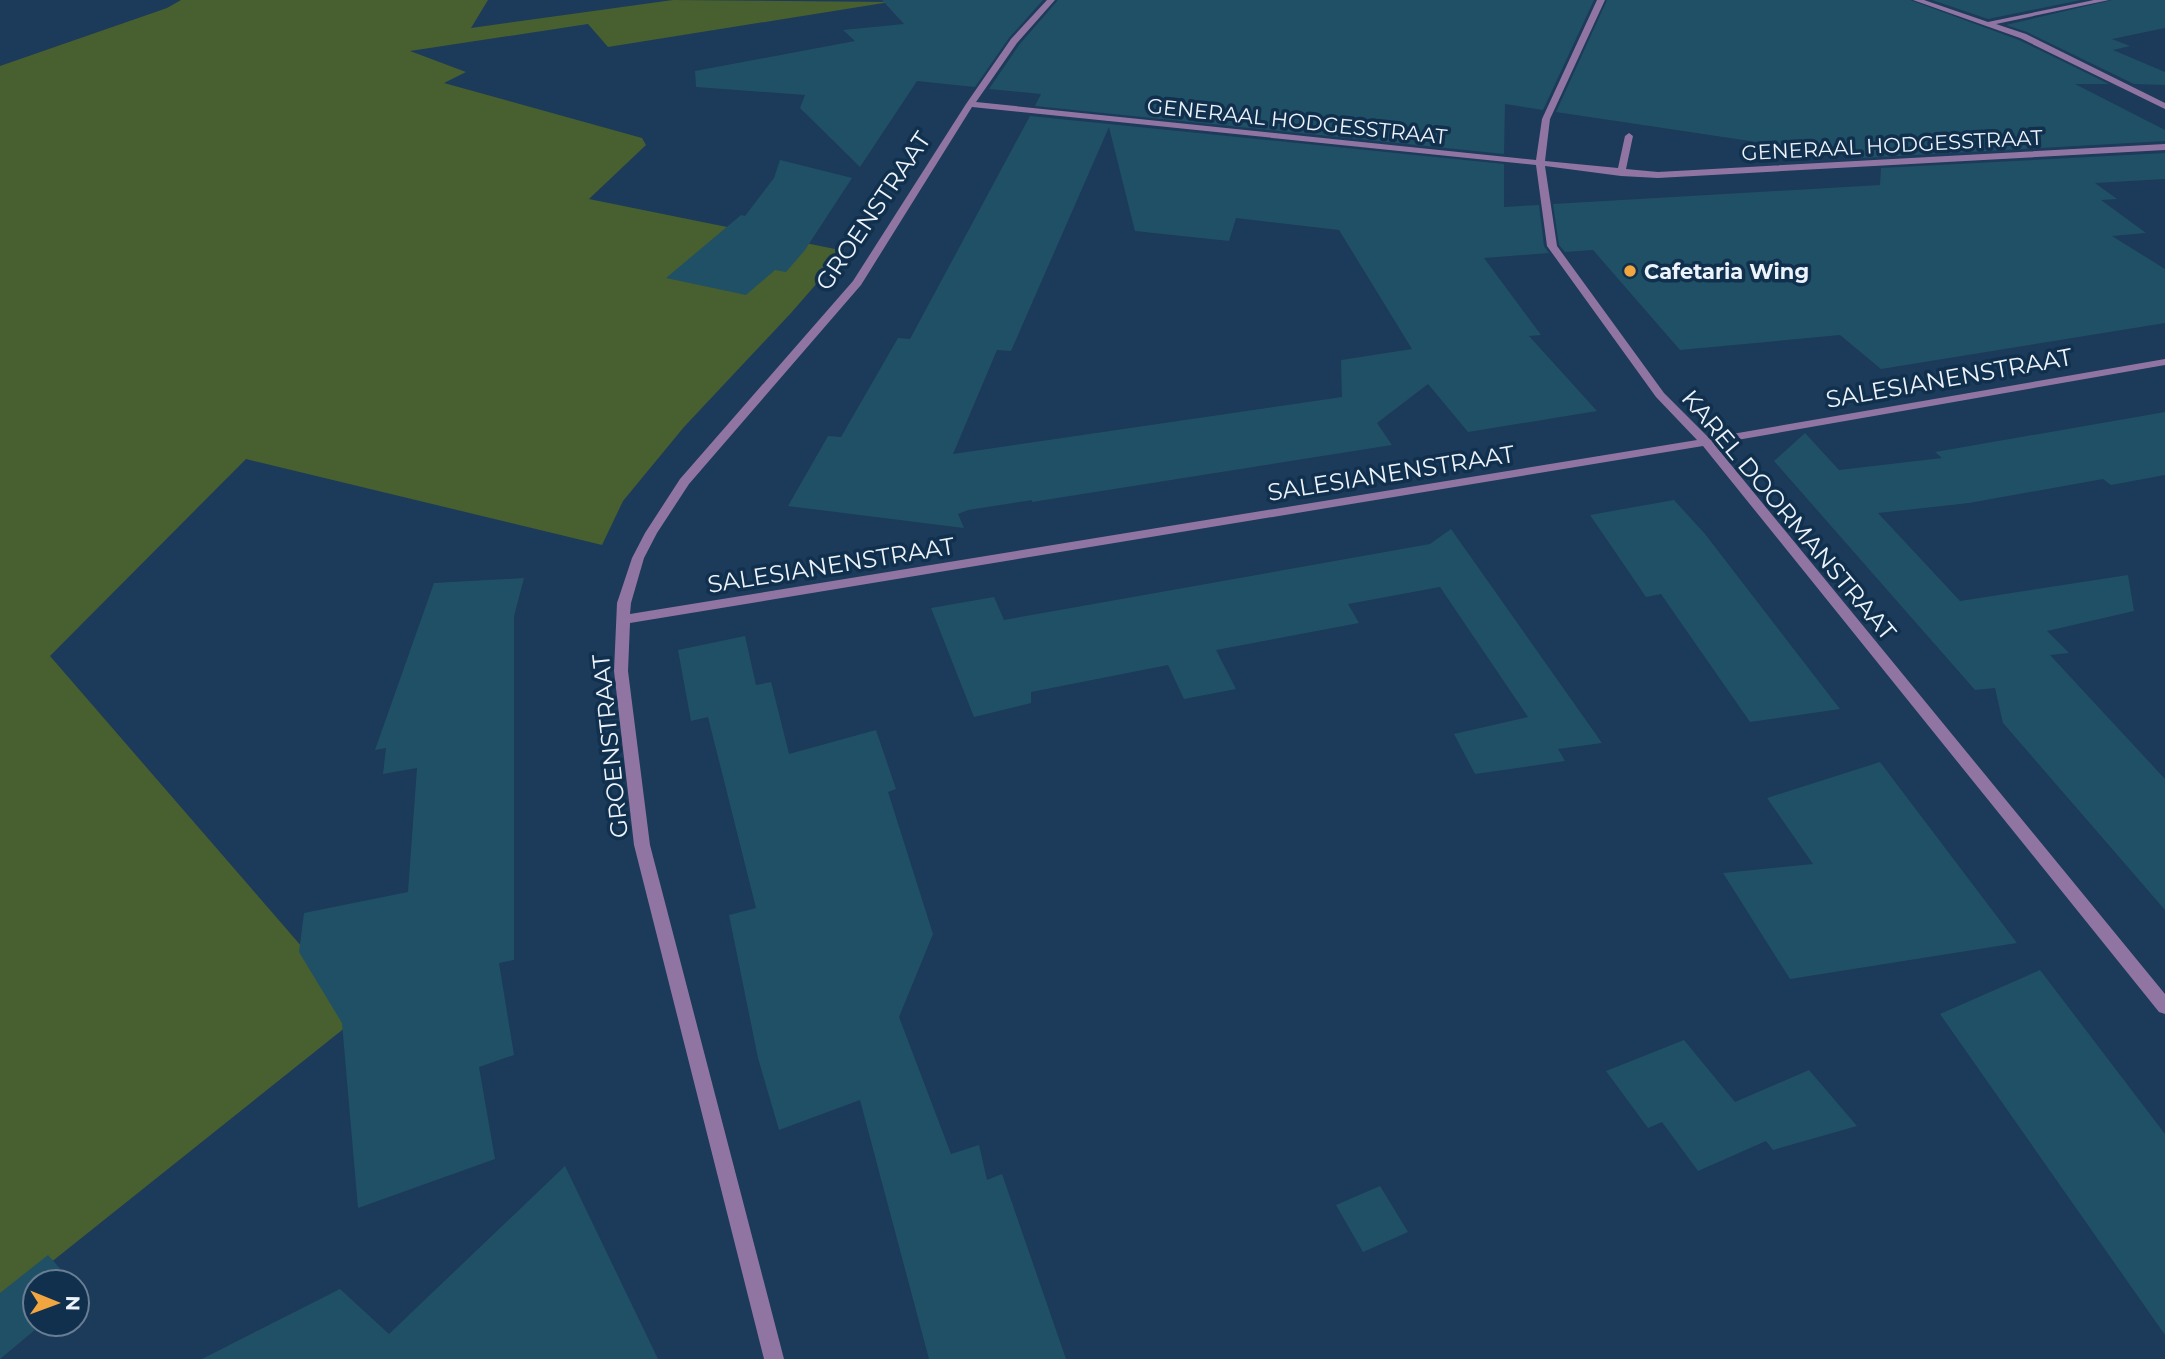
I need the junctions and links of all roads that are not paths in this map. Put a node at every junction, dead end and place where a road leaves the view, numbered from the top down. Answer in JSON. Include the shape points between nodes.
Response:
{"nodes":[{"id":1,"x":1051,"y":0,"type":"edge"},
{"id":2,"x":1601,"y":0,"type":"edge"},
{"id":3,"x":1917,"y":0,"type":"edge"},
{"id":4,"x":2105,"y":0,"type":"edge"},
{"id":5,"x":1991,"y":23,"type":"junction"},
{"id":6,"x":970,"y":104,"type":"junction"},
{"id":7,"x":2165,"y":106,"type":"edge"},
{"id":8,"x":1629,"y":136,"type":"dead end"},
{"id":9,"x":2165,"y":147,"type":"edge"},
{"id":10,"x":1541,"y":164,"type":"junction"},
{"id":11,"x":1621,"y":173,"type":"junction"},
{"id":12,"x":2165,"y":362,"type":"edge"},
{"id":13,"x":1706,"y":442,"type":"junction"},
{"id":14,"x":622,"y":620,"type":"junction"},
{"id":15,"x":2165,"y":1007,"type":"edge"},
{"id":16,"x":774,"y":1359,"type":"edge"}],
"edges":[{"from":1,"to":6,"type":"street","name":"GROENSTRAAT","via":[[1014,41]]},
{"from":2,"to":10,"type":"street","name":"KAREL DOORMANSTRAAT","via":[[1546,119]]},
{"from":3,"to":5,"type":"street"},
{"from":4,"to":5,"type":"street"},
{"from":5,"to":7,"type":"street"},
{"from":6,"to":10,"type":"street","name":"GENERAAL HODGESSTRAAT"},
{"from":6,"to":14,"type":"street","name":"GROENSTRAAT","via":[[857,284],[684,482],[638,558]]},
{"from":8,"to":11,"type":"street"},
{"from":9,"to":11,"type":"street","name":"GENERAAL HODGESSTRAAT","via":[[1700,174]]},
{"from":10,"to":11,"type":"street","name":"GENERAAL HODGESSTRAAT"},
{"from":10,"to":13,"type":"street","name":"KAREL DOORMANSTRAAT","via":[[1552,246],[1660,395]]},
{"from":12,"to":13,"type":"street","name":"SALESIANENSTRAAT"},
{"from":13,"to":14,"type":"street","name":"SALESIANENSTRAAT"},
{"from":13,"to":15,"type":"street","name":"KAREL DOORMANSTRAAT"},
{"from":14,"to":16,"type":"street","name":"GROENSTRAAT","via":[[621,671],[642,845]]}]}
